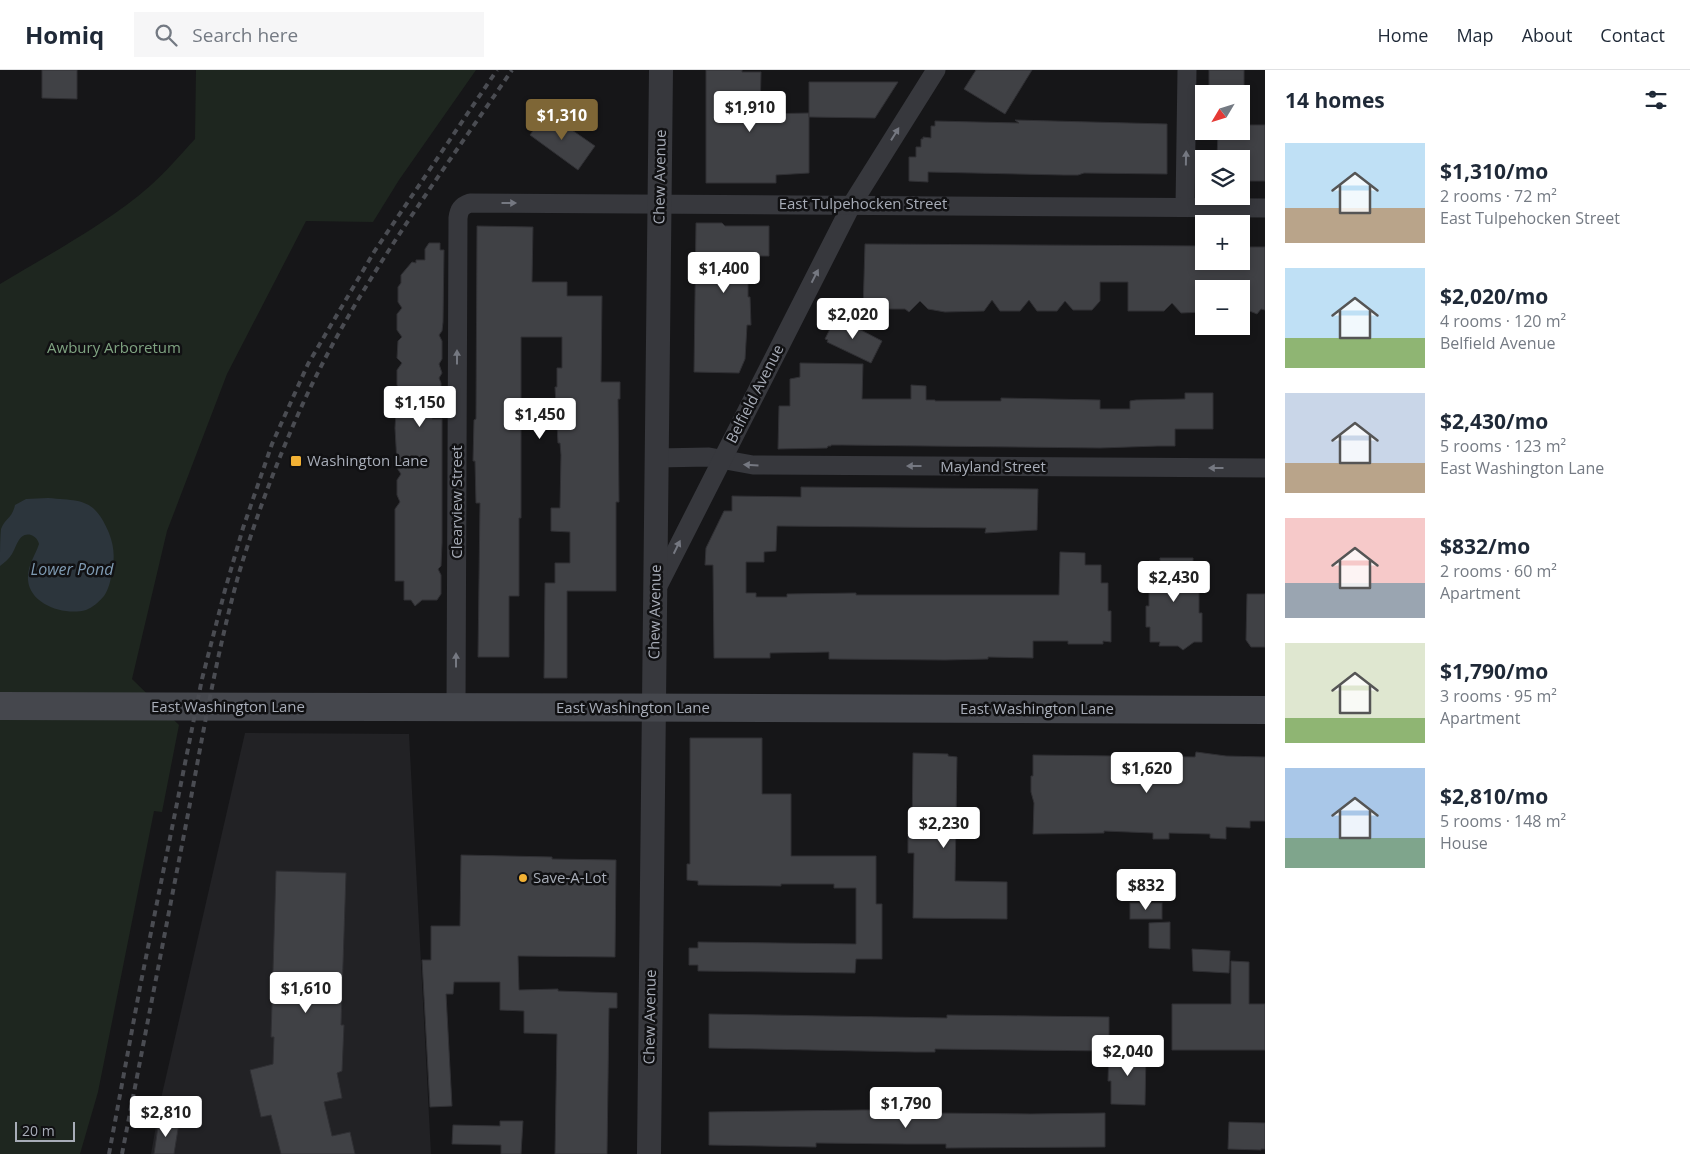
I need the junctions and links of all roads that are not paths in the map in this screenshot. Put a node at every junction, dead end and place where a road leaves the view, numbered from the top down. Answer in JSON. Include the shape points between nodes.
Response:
{"nodes":[{"id":1,"x":662,"y":70,"type":"edge"},
{"id":2,"x":936,"y":70,"type":"edge"},
{"id":3,"x":1187,"y":70,"type":"edge"},
{"id":4,"x":660,"y":203,"type":"junction"},
{"id":5,"x":852,"y":204,"type":"junction"},
{"id":6,"x":461,"y":207,"type":"joint"},
{"id":7,"x":1185,"y":207,"type":"junction"},
{"id":8,"x":1265,"y":208,"type":"edge"},
{"id":9,"x":657,"y":458,"type":"junction"},
{"id":10,"x":722,"y":460,"type":"junction"},
{"id":11,"x":1265,"y":468,"type":"edge"},
{"id":12,"x":656,"y":591,"type":"junction"},
{"id":13,"x":0,"y":706,"type":"edge"},
{"id":14,"x":456,"y":708,"type":"junction"},
{"id":15,"x":654,"y":709,"type":"junction"},
{"id":16,"x":1265,"y":710,"type":"edge"},
{"id":17,"x":649,"y":1154,"type":"edge"}],
"edges":[{"from":1,"to":4,"type":"street","name":"Chew Avenue"},
{"from":5,"to":2,"type":"street","name":"Belfield Avenue","one_way":true},
{"from":7,"to":3,"type":"street","one_way":true},
{"from":4,"to":5,"type":"street","name":"East Tulpehocken Street"},
{"from":6,"to":4,"type":"street","name":"East Tulpehocken Street","one_way":true,"via":[[470,203]]},
{"from":4,"to":9,"type":"street","name":"Chew Avenue"},
{"from":5,"to":7,"type":"street","name":"East Tulpehocken Street"},
{"from":10,"to":5,"type":"street","name":"Belfield Avenue","one_way":true},
{"from":14,"to":6,"type":"street","name":"Clearview Street","one_way":true,"via":[[458,218]]},
{"from":7,"to":8,"type":"street","name":"East Tulpehocken Street"},
{"from":9,"to":10,"type":"street","name":"Mayland Street","via":[[709,457]]},
{"from":9,"to":12,"type":"street","name":"Chew Avenue"},
{"from":11,"to":10,"type":"street","name":"Mayland Street","one_way":true,"via":[[752,465]]},
{"from":12,"to":10,"type":"street","name":"Belfield Avenue","one_way":true},
{"from":12,"to":15,"type":"street","name":"Chew Avenue"},
{"from":13,"to":14,"type":"main road","name":"East Washington Lane"},
{"from":14,"to":15,"type":"main road","name":"East Washington Lane"},
{"from":15,"to":16,"type":"main road","name":"East Washington Lane"},
{"from":15,"to":17,"type":"street","name":"Chew Avenue"}]}
